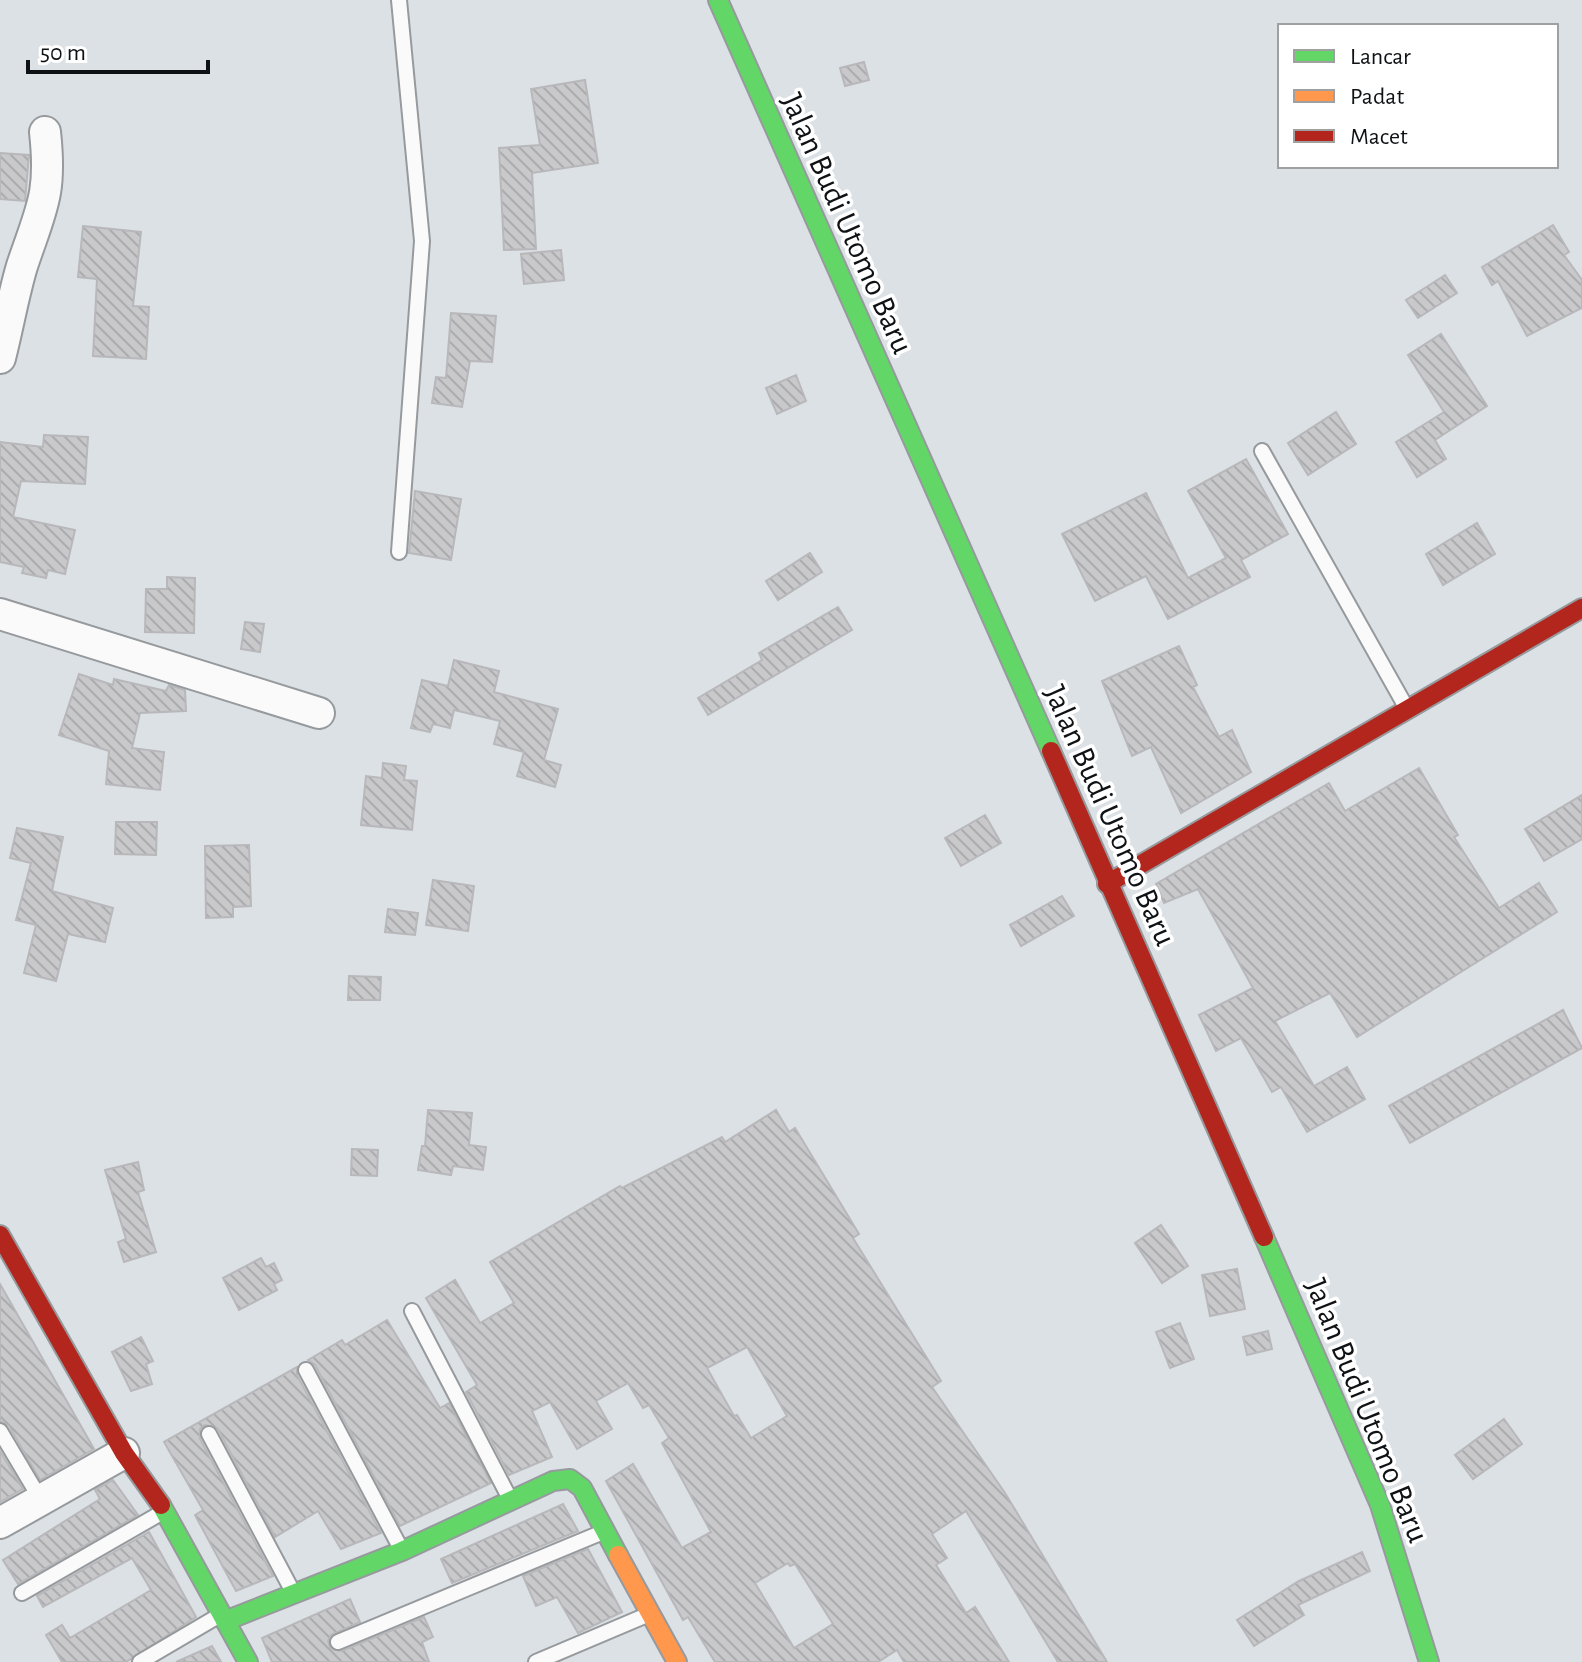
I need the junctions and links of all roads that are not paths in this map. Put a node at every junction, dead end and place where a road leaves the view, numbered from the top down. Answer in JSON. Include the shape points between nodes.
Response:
{"nodes":[{"id":1,"x":399,"y":0,"type":"edge"},
{"id":2,"x":718,"y":0,"type":"edge"},
{"id":3,"x":45,"y":132,"type":"dead end"},
{"id":4,"x":0,"y":358,"type":"edge"},
{"id":5,"x":1262,"y":451,"type":"dead end"},
{"id":6,"x":399,"y":552,"type":"dead end"},
{"id":7,"x":1582,"y":608,"type":"edge"},
{"id":8,"x":0,"y":614,"type":"edge"},
{"id":9,"x":1406,"y":707,"type":"junction"},
{"id":10,"x":319,"y":713,"type":"dead end"},
{"id":11,"x":1107,"y":884,"type":"junction"},
{"id":12,"x":0,"y":1235,"type":"edge"},
{"id":13,"x":412,"y":1311,"type":"dead end"},
{"id":14,"x":306,"y":1370,"type":"dead end"},
{"id":15,"x":0,"y":1431,"type":"edge"},
{"id":16,"x":209,"y":1434,"type":"dead end"},
{"id":17,"x":124,"y":1453,"type":"junction"},
{"id":18,"x":41,"y":1500,"type":"junction"},
{"id":19,"x":511,"y":1501,"type":"junction"},
{"id":20,"x":165,"y":1511,"type":"junction"},
{"id":21,"x":0,"y":1523,"type":"edge"},
{"id":22,"x":607,"y":1530,"type":"junction"},
{"id":23,"x":402,"y":1551,"type":"junction"},
{"id":24,"x":22,"y":1593,"type":"dead end"},
{"id":25,"x":295,"y":1596,"type":"junction"},
{"id":26,"x":651,"y":1613,"type":"junction"},
{"id":27,"x":223,"y":1618,"type":"junction"},
{"id":28,"x":338,"y":1642,"type":"dead end"},
{"id":29,"x":140,"y":1662,"type":"edge"},
{"id":30,"x":248,"y":1662,"type":"edge"},
{"id":31,"x":536,"y":1662,"type":"edge"},
{"id":32,"x":677,"y":1662,"type":"edge"},
{"id":33,"x":1429,"y":1662,"type":"edge"}],
"edges":[{"from":1,"to":6,"type":"lane","via":[[422,241]]},
{"from":2,"to":11,"type":"street","name":"Jalan Budi Utomo Baru"},
{"from":3,"to":4,"type":"street","via":[[47,198],[23,265]]},
{"from":5,"to":9,"type":"lane"},
{"from":7,"to":9,"type":"street"},
{"from":8,"to":10,"type":"street"},
{"from":9,"to":11,"type":"street"},
{"from":11,"to":33,"type":"street","name":"Jalan Budi Utomo Baru","via":[[1380,1505]]},
{"from":12,"to":17,"type":"street"},
{"from":13,"to":19,"type":"lane"},
{"from":14,"to":23,"type":"lane"},
{"from":15,"to":18,"type":"lane"},
{"from":16,"to":25,"type":"lane"},
{"from":17,"to":18,"type":"street"},
{"from":17,"to":20,"type":"street"},
{"from":18,"to":21,"type":"street"},
{"from":19,"to":22,"type":"street","via":[[553,1481],[570,1479],[582,1488]]},
{"from":19,"to":23,"type":"street"},
{"from":20,"to":24,"type":"lane"},
{"from":20,"to":27,"type":"street"},
{"from":22,"to":26,"type":"street"},
{"from":22,"to":28,"type":"lane"},
{"from":23,"to":25,"type":"street"},
{"from":25,"to":27,"type":"street"},
{"from":26,"to":31,"type":"lane"},
{"from":26,"to":32,"type":"street"},
{"from":27,"to":29,"type":"lane"},
{"from":27,"to":30,"type":"street"}]}
